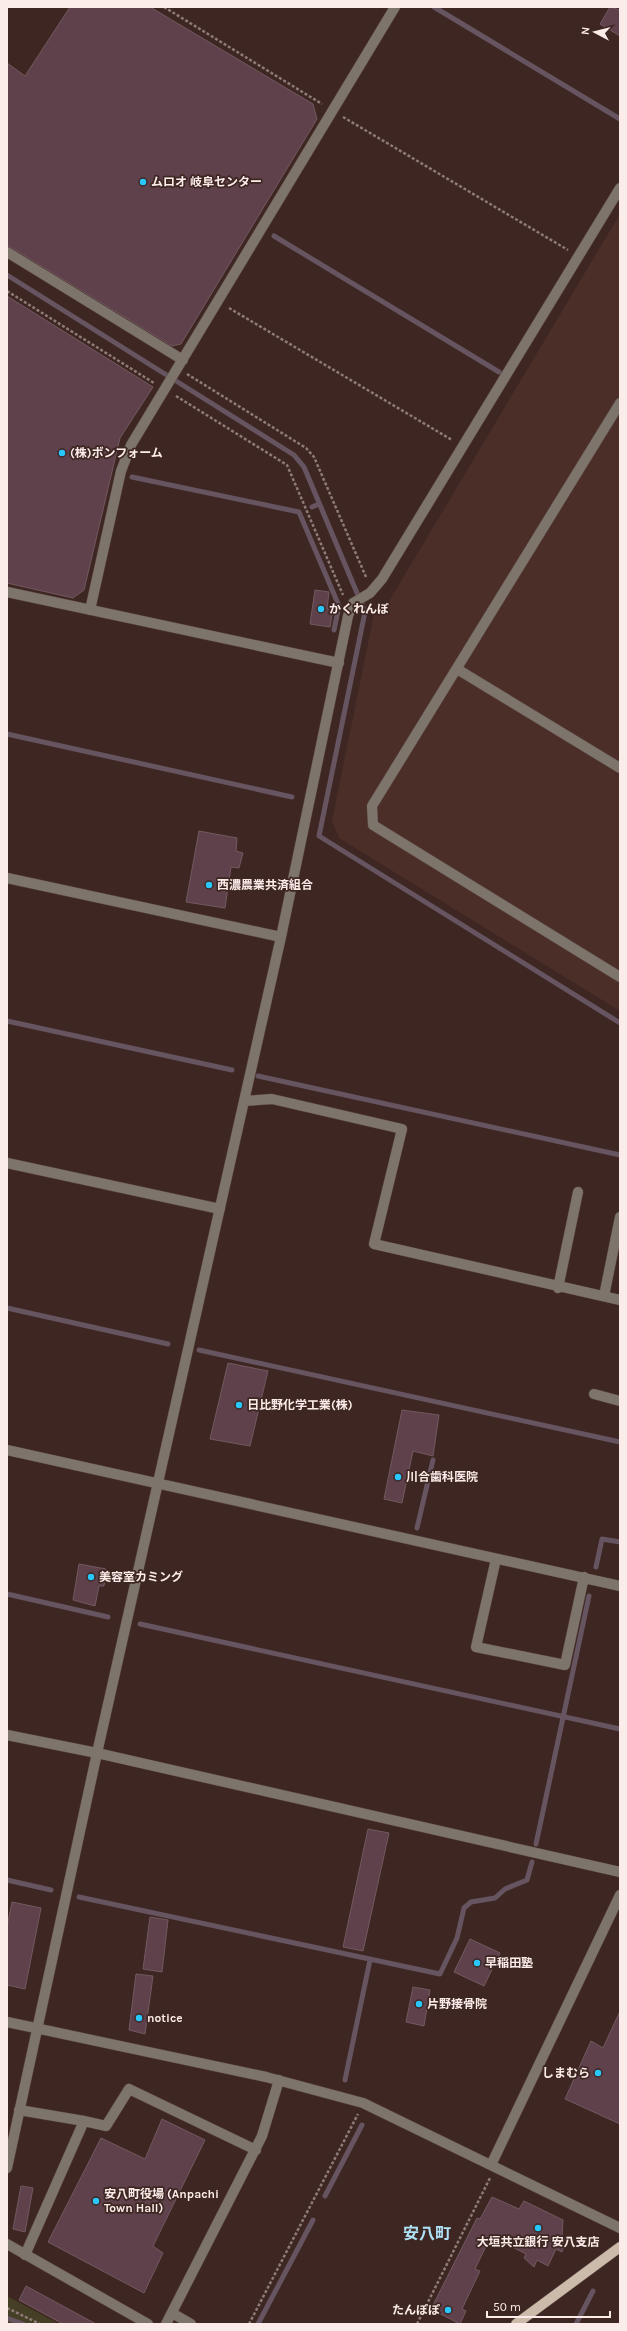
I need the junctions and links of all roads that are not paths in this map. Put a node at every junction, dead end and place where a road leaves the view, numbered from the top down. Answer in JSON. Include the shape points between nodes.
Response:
{"nodes":[{"id":1,"x":395,"y":7,"type":"edge"},
{"id":2,"x":620,"y":188,"type":"edge"},
{"id":3,"x":7,"y":252,"type":"edge"},
{"id":4,"x":180,"y":366,"type":"junction"},
{"id":5,"x":620,"y":403,"type":"edge"},
{"id":6,"x":7,"y":592,"type":"edge"},
{"id":7,"x":90,"y":610,"type":"junction"},
{"id":8,"x":339,"y":663,"type":"junction"},
{"id":9,"x":457,"y":669,"type":"junction"},
{"id":10,"x":620,"y":768,"type":"edge"},
{"id":11,"x":7,"y":878,"type":"edge"},
{"id":12,"x":281,"y":937,"type":"junction"},
{"id":13,"x":620,"y":977,"type":"edge"},
{"id":14,"x":244,"y":1101,"type":"junction"},
{"id":15,"x":7,"y":1163,"type":"edge"},
{"id":16,"x":578,"y":1192,"type":"dead end"},
{"id":17,"x":220,"y":1209,"type":"junction"},
{"id":18,"x":620,"y":1217,"type":"edge"},
{"id":19,"x":558,"y":1288,"type":"junction"},
{"id":20,"x":604,"y":1296,"type":"junction"},
{"id":21,"x":620,"y":1300,"type":"edge"},
{"id":22,"x":594,"y":1394,"type":"dead end"},
{"id":23,"x":620,"y":1400,"type":"edge"},
{"id":24,"x":7,"y":1450,"type":"edge"},
{"id":25,"x":158,"y":1484,"type":"junction"},
{"id":26,"x":496,"y":1559,"type":"junction"},
{"id":27,"x":584,"y":1577,"type":"junction"},
{"id":28,"x":620,"y":1586,"type":"edge"},
{"id":29,"x":7,"y":1735,"type":"edge"},
{"id":30,"x":97,"y":1753,"type":"junction"},
{"id":31,"x":620,"y":1872,"type":"edge"},
{"id":32,"x":620,"y":1895,"type":"edge"},
{"id":33,"x":7,"y":2022,"type":"edge"},
{"id":34,"x":37,"y":2028,"type":"junction"},
{"id":35,"x":279,"y":2080,"type":"junction"},
{"id":36,"x":19,"y":2110,"type":"junction"},
{"id":37,"x":84,"y":2121,"type":"junction"},
{"id":38,"x":256,"y":2150,"type":"junction"},
{"id":39,"x":493,"y":2166,"type":"junction"},
{"id":40,"x":7,"y":2168,"type":"edge"},
{"id":41,"x":620,"y":2228,"type":"edge"},
{"id":42,"x":7,"y":2244,"type":"edge"},
{"id":43,"x":620,"y":2247,"type":"edge"},
{"id":44,"x":25,"y":2256,"type":"junction"},
{"id":45,"x":172,"y":2313,"type":"junction"},
{"id":46,"x":148,"y":2324,"type":"edge"},
{"id":47,"x":166,"y":2324,"type":"edge"},
{"id":48,"x":192,"y":2324,"type":"edge"},
{"id":49,"x":516,"y":2324,"type":"edge"}],
"edges":[{"from":1,"to":4,"type":"street"},
{"from":2,"to":8,"type":"street","via":[[382,579],[352,608]]},
{"from":3,"to":4,"type":"street"},
{"from":4,"to":7,"type":"street","via":[[131,445],[121,471]]},
{"from":5,"to":9,"type":"street"},
{"from":6,"to":7,"type":"street"},
{"from":7,"to":8,"type":"street"},
{"from":8,"to":12,"type":"street"},
{"from":9,"to":10,"type":"street"},
{"from":9,"to":13,"type":"street","via":[[372,806],[373,826]]},
{"from":11,"to":12,"type":"street"},
{"from":12,"to":14,"type":"street"},
{"from":14,"to":17,"type":"street"},
{"from":14,"to":19,"type":"street","via":[[272,1099],[402,1129],[374,1244]]},
{"from":15,"to":17,"type":"street"},
{"from":16,"to":19,"type":"street"},
{"from":17,"to":25,"type":"street"},
{"from":18,"to":20,"type":"street"},
{"from":19,"to":20,"type":"street"},
{"from":20,"to":21,"type":"street"},
{"from":22,"to":23,"type":"street"},
{"from":24,"to":25,"type":"street"},
{"from":25,"to":26,"type":"street"},
{"from":25,"to":30,"type":"street"},
{"from":26,"to":27,"type":"street"},
{"from":26,"to":27,"type":"street","via":[[476,1646],[565,1665]]},
{"from":27,"to":28,"type":"street"},
{"from":29,"to":30,"type":"street"},
{"from":30,"to":31,"type":"street"},
{"from":30,"to":34,"type":"street"},
{"from":32,"to":39,"type":"street"},
{"from":33,"to":34,"type":"street"},
{"from":34,"to":35,"type":"street"},
{"from":34,"to":36,"type":"street"},
{"from":35,"to":38,"type":"street"},
{"from":35,"to":39,"type":"street","via":[[363,2103]]},
{"from":36,"to":37,"type":"street"},
{"from":36,"to":40,"type":"street"},
{"from":37,"to":38,"type":"street","via":[[106,2126],[129,2089]]},
{"from":37,"to":44,"type":"street"},
{"from":38,"to":45,"type":"street"},
{"from":39,"to":41,"type":"street"},
{"from":42,"to":44,"type":"street"},
{"from":43,"to":49,"type":"main road"},
{"from":44,"to":46,"type":"street"},
{"from":45,"to":47,"type":"street"},
{"from":45,"to":48,"type":"street"}]}
